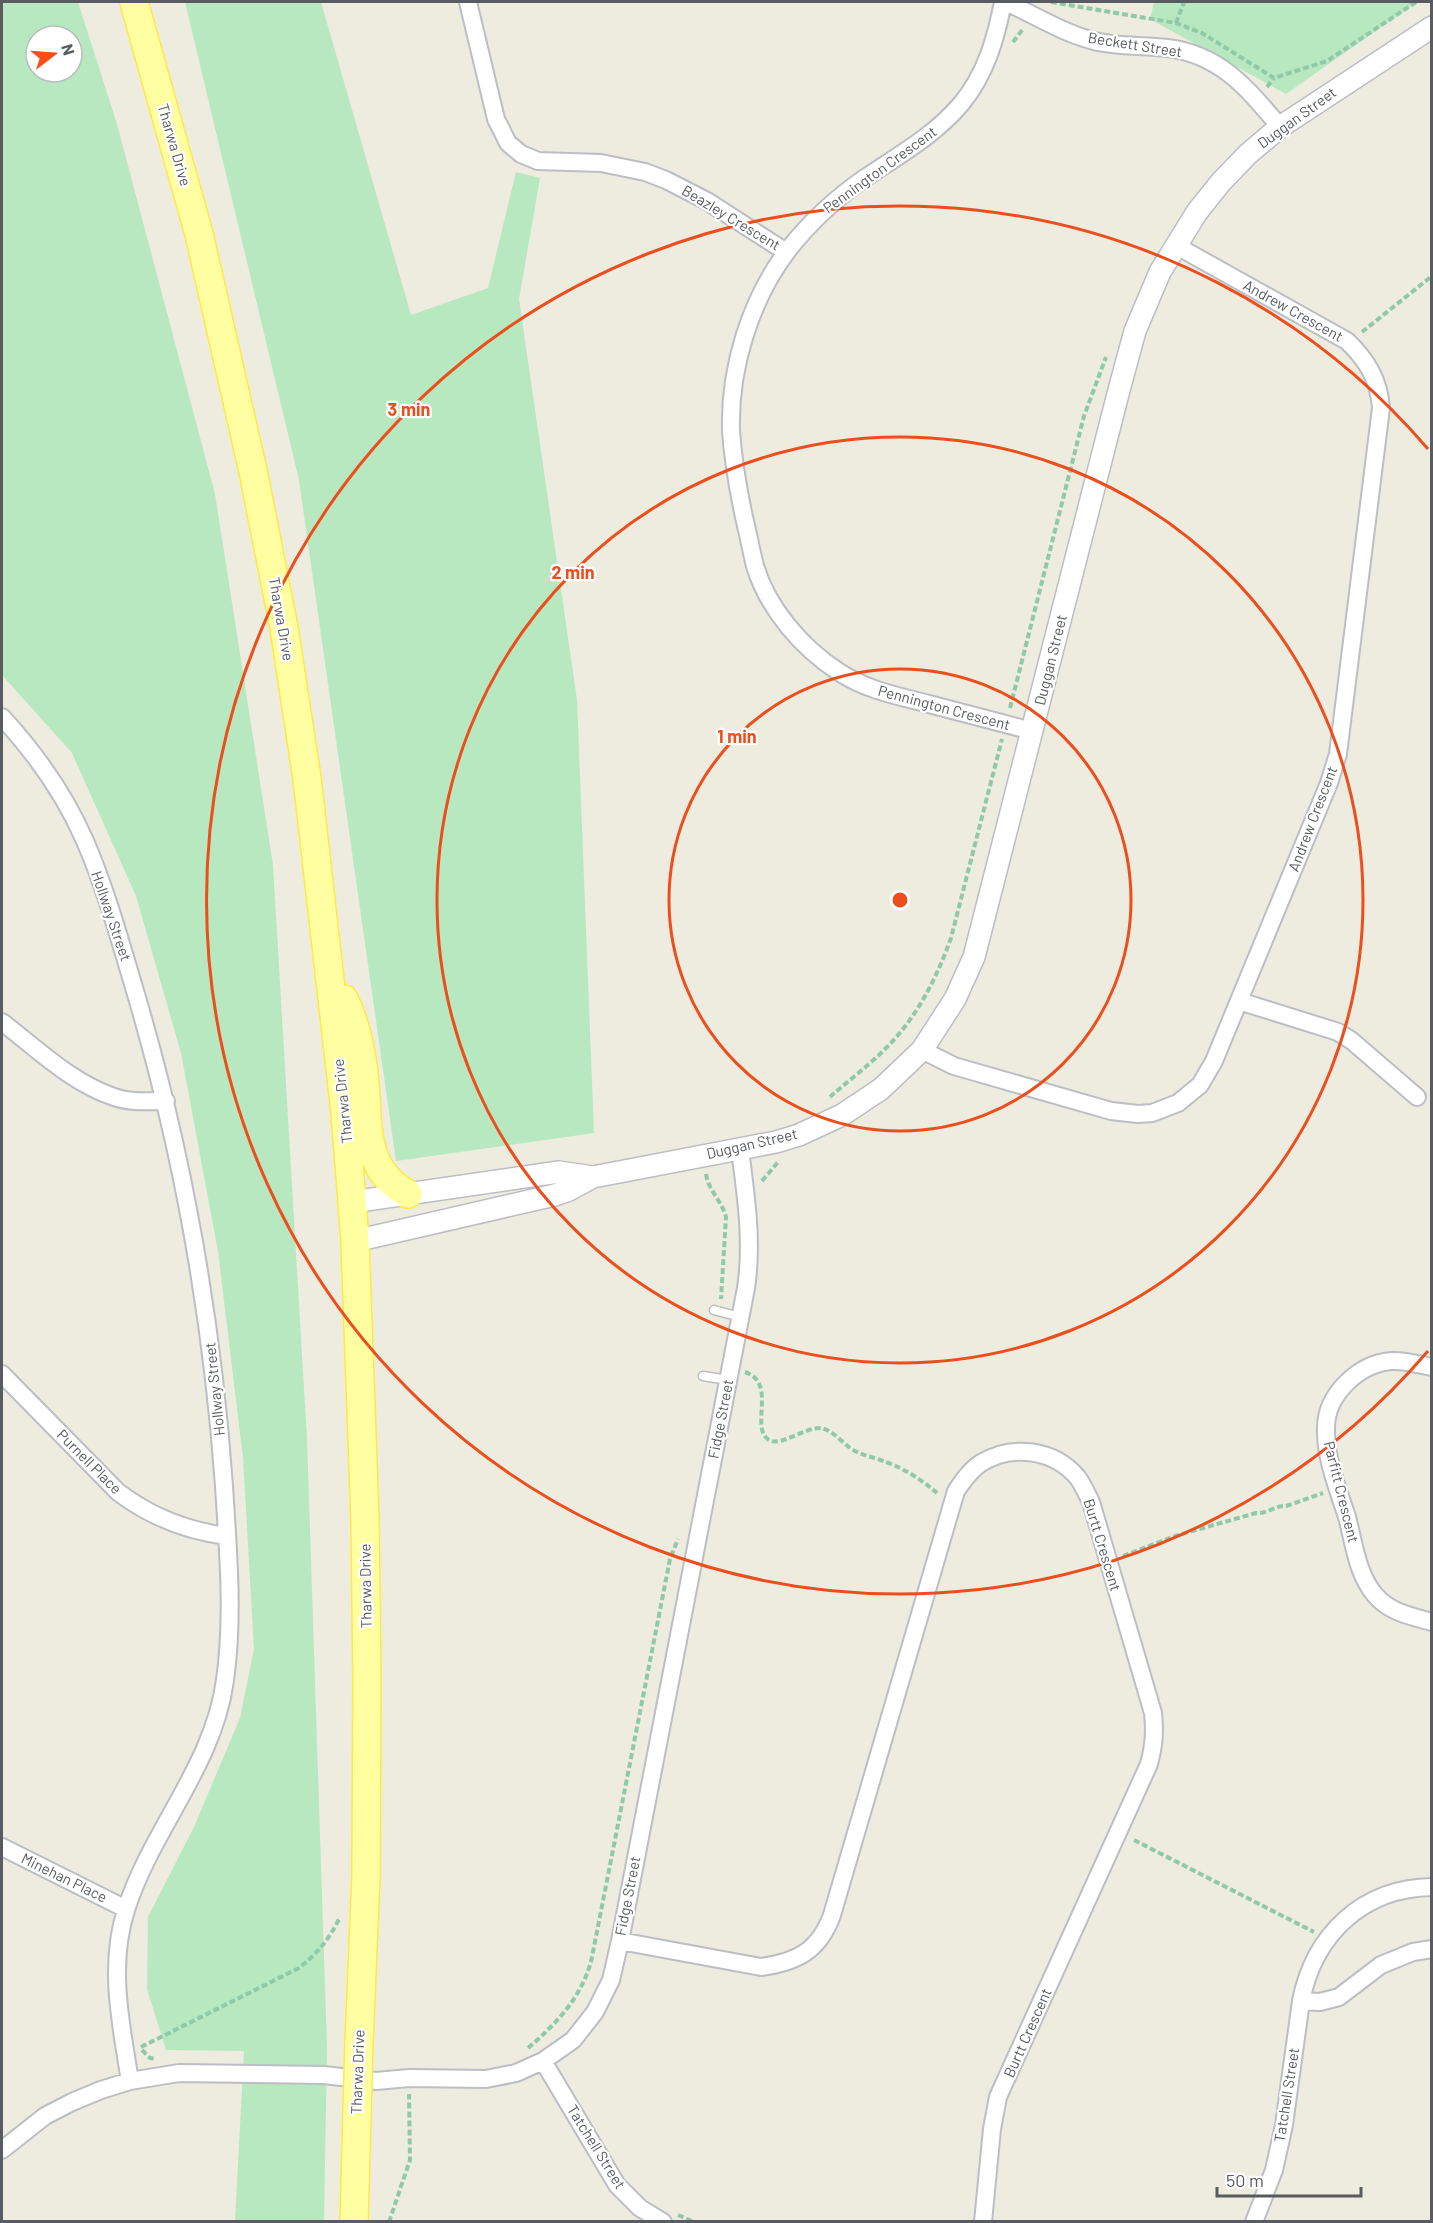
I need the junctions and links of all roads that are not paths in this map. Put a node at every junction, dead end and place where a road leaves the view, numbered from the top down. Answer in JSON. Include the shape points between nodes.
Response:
{"nodes":[{"id":1,"x":134,"y":2,"type":"edge"},
{"id":2,"x":468,"y":2,"type":"edge"},
{"id":3,"x":1005,"y":2,"type":"edge"},
{"id":4,"x":1431,"y":27,"type":"edge"},
{"id":5,"x":1280,"y":127,"type":"junction"},
{"id":6,"x":1175,"y":245,"type":"junction"},
{"id":7,"x":786,"y":252,"type":"junction"},
{"id":8,"x":2,"y":717,"type":"edge"},
{"id":9,"x":1032,"y":731,"type":"junction"},
{"id":10,"x":329,"y":968,"type":"junction"},
{"id":11,"x":1239,"y":1001,"type":"junction"},
{"id":12,"x":2,"y":1022,"type":"edge"},
{"id":13,"x":922,"y":1050,"type":"junction"},
{"id":14,"x":1417,"y":1098,"type":"dead end"},
{"id":15,"x":166,"y":1101,"type":"junction"},
{"id":16,"x":740,"y":1150,"type":"junction"},
{"id":17,"x":593,"y":1177,"type":"junction"},
{"id":18,"x":408,"y":1194,"type":"junction"},
{"id":19,"x":352,"y":1202,"type":"junction"},
{"id":20,"x":355,"y":1241,"type":"junction"},
{"id":21,"x":717,"y":1311,"type":"road end"},
{"id":22,"x":740,"y":1317,"type":"junction"},
{"id":23,"x":1431,"y":1367,"type":"edge"},
{"id":24,"x":2,"y":1374,"type":"edge"},
{"id":25,"x":734,"y":1374,"type":"junction"},
{"id":26,"x":703,"y":1376,"type":"dead end"},
{"id":27,"x":227,"y":1536,"type":"junction"},
{"id":28,"x":1431,"y":1622,"type":"edge"},
{"id":29,"x":2,"y":1847,"type":"edge"},
{"id":30,"x":1431,"y":1887,"type":"edge"},
{"id":31,"x":126,"y":1909,"type":"junction"},
{"id":32,"x":620,"y":1941,"type":"junction"},
{"id":33,"x":1431,"y":1949,"type":"edge"},
{"id":34,"x":1301,"y":2001,"type":"junction"},
{"id":35,"x":543,"y":2061,"type":"junction"},
{"id":36,"x":130,"y":2081,"type":"junction"},
{"id":37,"x":2,"y":2150,"type":"edge"},
{"id":38,"x":668,"y":2217,"type":"edge"},
{"id":39,"x":354,"y":2222,"type":"edge"},
{"id":40,"x":983,"y":2222,"type":"edge"},
{"id":41,"x":1254,"y":2222,"type":"edge"}],
"edges":[{"from":1,"to":10,"type":"main road","name":"Tharwa Drive","via":[[200,234],[253,471],[284,628],[307,778]]},
{"from":2,"to":7,"type":"street","name":"Beazley Crescent","via":[[496,118],[508,142],[521,154],[538,161],[601,164],[645,172],[707,201]]},
{"from":3,"to":5,"type":"street","name":"Beckett Street","via":[[1093,40],[1182,51],[1213,62],[1240,81]]},
{"from":3,"to":7,"type":"street","name":"Pennington Crescent","via":[[991,53],[961,104],[933,132],[829,205]]},
{"from":4,"to":5,"type":"street","name":"Duggan Street"},
{"from":5,"to":6,"type":"street","name":"Duggan Street","via":[[1221,182]]},
{"from":6,"to":9,"type":"street","name":"Duggan Street","via":[[1135,331]]},
{"from":6,"to":11,"type":"street","name":"Andrew Crescent","via":[[1351,344],[1372,370],[1380,395],[1338,754]]},
{"from":7,"to":9,"type":"street","name":"Pennington Crescent","via":[[762,293],[744,337],[734,383],[731,431],[756,568],[768,594],[807,647],[840,672],[877,691]]},
{"from":8,"to":15,"type":"street","name":"Hollway Street","via":[[27,744],[59,791],[85,842],[116,926]]},
{"from":9,"to":13,"type":"street","name":"Duggan Street","via":[[974,957],[955,999]]},
{"from":10,"to":18,"type":"main road","via":[[351,1012],[363,1066],[373,1156],[381,1173]]},
{"from":10,"to":19,"type":"main road","name":"Tharwa Drive"},
{"from":11,"to":13,"type":"street","name":"Andrew Crescent","via":[[1200,1085],[1178,1102],[1152,1113],[1111,1112],[954,1066]]},
{"from":11,"to":14,"type":"street","via":[[1338,1032]]},
{"from":12,"to":15,"type":"street","via":[[84,1085],[115,1098]]},
{"from":13,"to":16,"type":"street","name":"Duggan Street","via":[[881,1089],[842,1115],[799,1135]]},
{"from":15,"to":27,"type":"street","name":"Hollway Street","via":[[207,1317]]},
{"from":16,"to":17,"type":"street","name":"Duggan Street"},
{"from":16,"to":22,"type":"street","name":"Fidge Street","via":[[749,1227],[749,1268]]},
{"from":17,"to":18,"type":"street","name":"Duggan Street","via":[[559,1172]]},
{"from":17,"to":20,"type":"street","name":"Duggan Street","via":[[555,1195]]},
{"from":18,"to":19,"type":"street","name":"Duggan Street"},
{"from":19,"to":20,"type":"main road","name":"Tharwa Drive"},
{"from":20,"to":39,"type":"main road","name":"Tharwa Drive","bridge":true,"via":[[367,1679],[366,1876]]},
{"from":21,"to":22,"type":"lane"},
{"from":22,"to":25,"type":"street","name":"Fidge Street"},
{"from":23,"to":28,"type":"street","name":"Parfitt Crescent","via":[[1390,1361],[1366,1368],[1338,1393],[1326,1427],[1328,1452],[1363,1577],[1375,1595],[1392,1609]]},
{"from":24,"to":27,"type":"street","name":"Purnell Place","via":[[134,1504],[169,1523]]},
{"from":25,"to":26,"type":"lane"},
{"from":25,"to":32,"type":"street","name":"Fidge Street"},
{"from":27,"to":31,"type":"street","name":"Hollway Street","via":[[229,1635],[220,1704],[205,1749]]},
{"from":29,"to":31,"type":"street","name":"Minehan Place"},
{"from":30,"to":34,"type":"street","name":"Tatchell Street","via":[[1412,1887],[1380,1897],[1337,1926],[1317,1953]]},
{"from":31,"to":36,"type":"street","name":"Hollway Street","via":[[116,1971]]},
{"from":32,"to":35,"type":"street","name":"Fidge Street","via":[[611,1980],[595,2012],[573,2040]]},
{"from":32,"to":40,"type":"street","name":"Burtt Crescent","via":[[761,1968],[785,1964],[815,1946],[832,1915],[956,1491],[980,1463],[1003,1453],[1040,1453],[1062,1463],[1080,1480],[1090,1502],[1156,1734],[1149,1764],[998,2097]]},
{"from":33,"to":34,"type":"street","via":[[1381,1965],[1339,1997]]},
{"from":34,"to":41,"type":"street","name":"Tatchell Street","via":[[1284,2125],[1274,2170]]},
{"from":35,"to":36,"type":"street","name":"Fidge Street","via":[[516,2073],[486,2079],[376,2080],[324,2075],[179,2073]]},
{"from":35,"to":38,"type":"street","name":"Tatchell Street","via":[[617,2185],[640,2208]]},
{"from":36,"to":37,"type":"street","name":"Fidge Street","via":[[100,2090],[45,2116]]}]}
